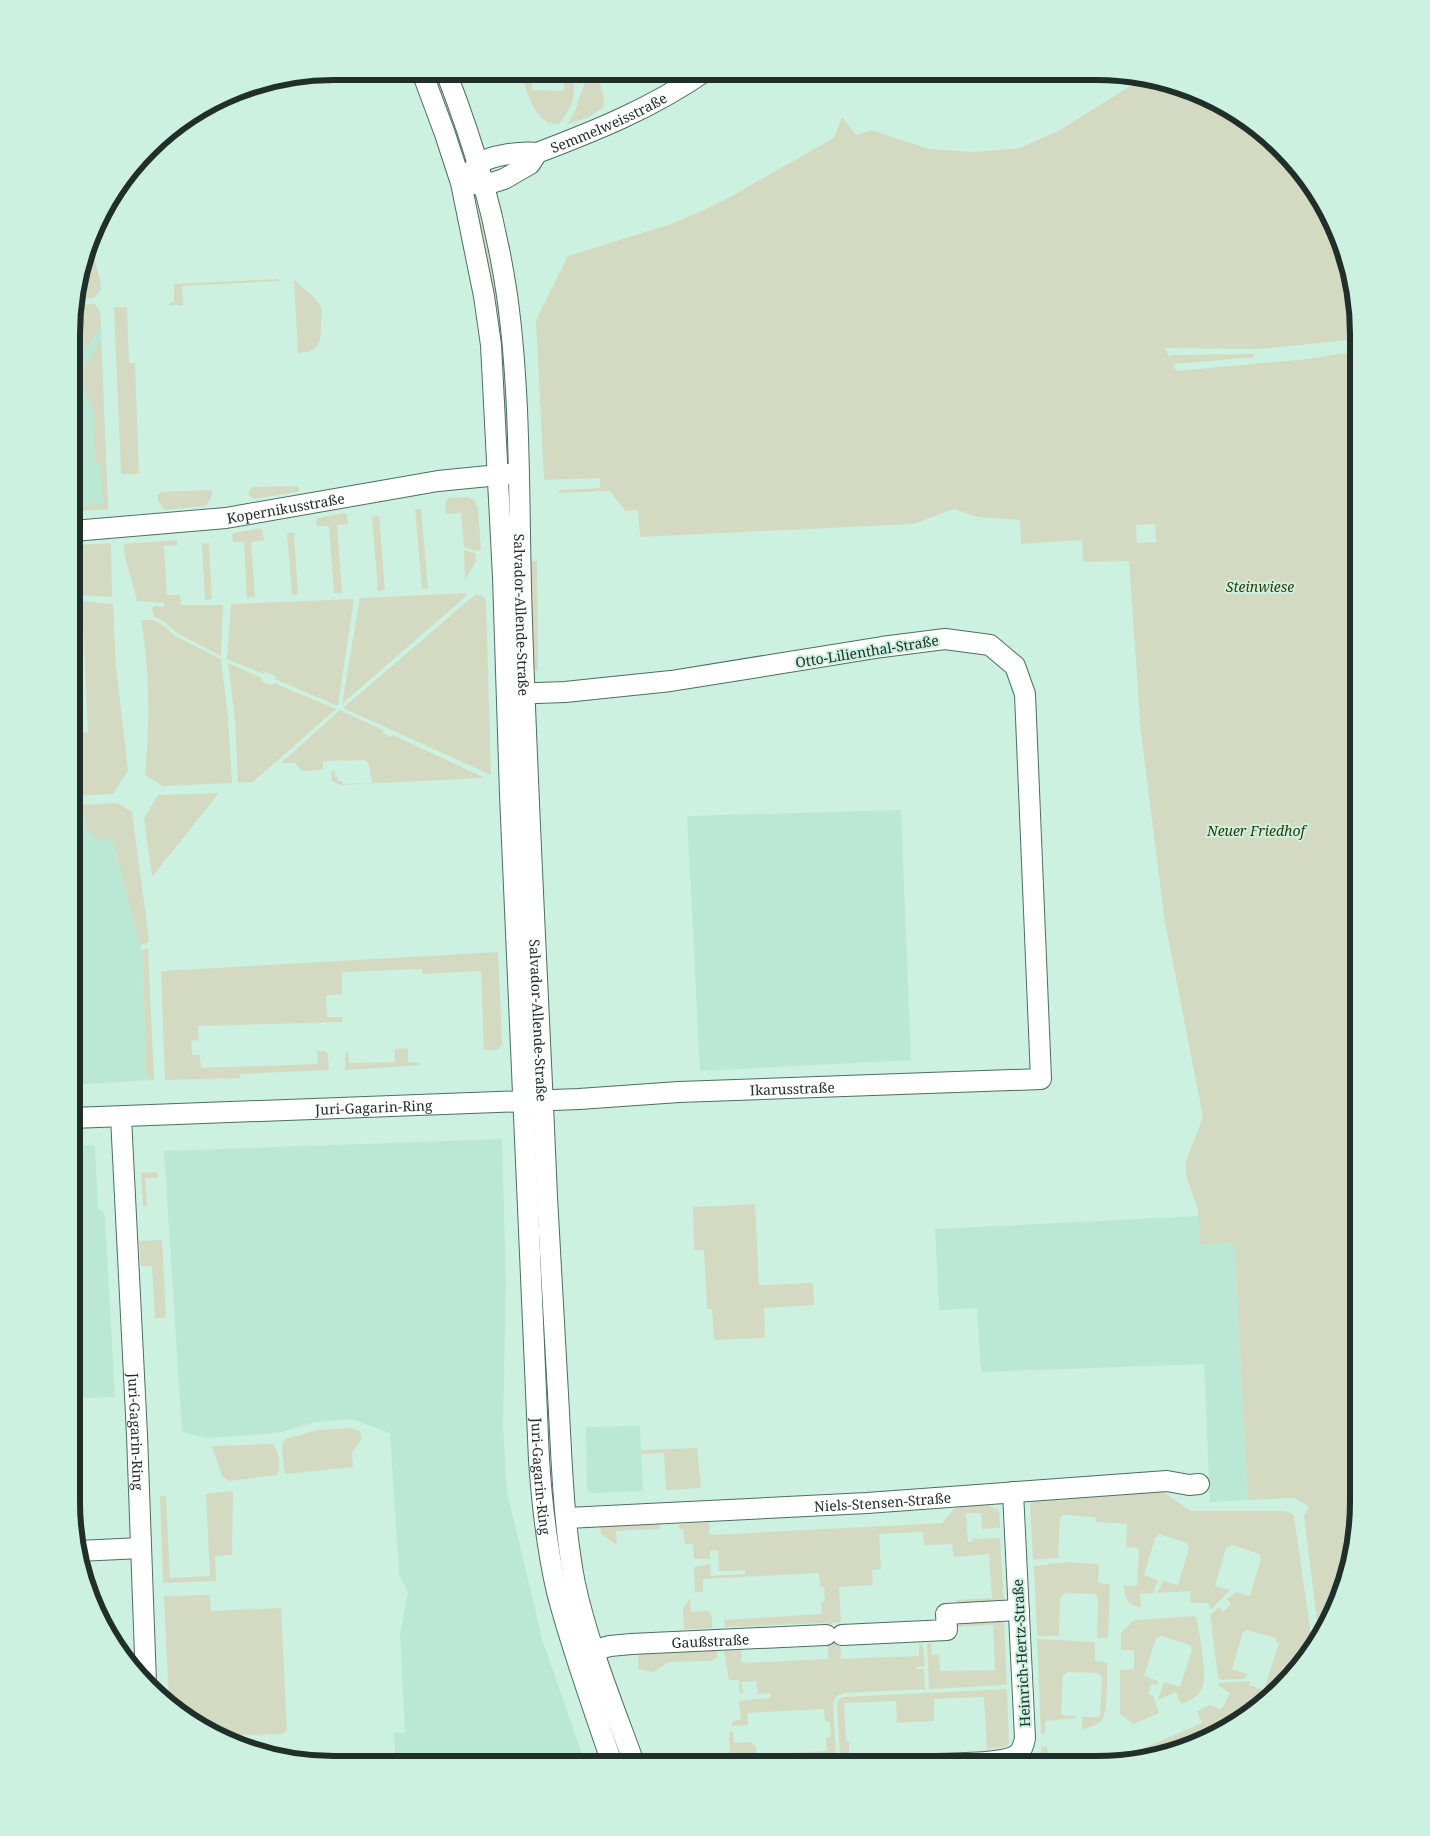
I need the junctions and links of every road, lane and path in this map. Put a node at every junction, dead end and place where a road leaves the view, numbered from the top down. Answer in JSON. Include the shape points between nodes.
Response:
{"nodes":[{"id":1,"x":425,"y":80,"type":"edge"},
{"id":2,"x":449,"y":80,"type":"edge"},
{"id":3,"x":691,"y":80,"type":"edge"},
{"id":4,"x":536,"y":153,"type":"junction"},
{"id":5,"x":479,"y":163,"type":"junction"},
{"id":6,"x":461,"y":183,"type":"junction"},
{"id":7,"x":485,"y":184,"type":"junction"},
{"id":8,"x":518,"y":474,"type":"junction"},
{"id":9,"x":497,"y":475,"type":"junction"},
{"id":10,"x":80,"y":530,"type":"edge"},
{"id":11,"x":516,"y":694,"type":"junction"},
{"id":12,"x":1041,"y":1079,"type":"joint"},
{"id":13,"x":533,"y":1100,"type":"junction"},
{"id":14,"x":121,"y":1116,"type":"junction"},
{"id":15,"x":80,"y":1118,"type":"edge"},
{"id":16,"x":1199,"y":1484,"type":"dead end"},
{"id":17,"x":1013,"y":1492,"type":"junction"},
{"id":18,"x":567,"y":1518,"type":"junction"},
{"id":19,"x":141,"y":1548,"type":"junction"},
{"id":20,"x":85,"y":1551,"type":"edge"},
{"id":21,"x":1019,"y":1610,"type":"junction"},
{"id":22,"x":594,"y":1650,"type":"junction"},
{"id":23,"x":146,"y":1672,"type":"edge"},
{"id":24,"x":610,"y":1756,"type":"edge"},
{"id":25,"x":631,"y":1756,"type":"edge"},
{"id":26,"x":1013,"y":1756,"type":"edge"}],
"edges":[{"from":1,"to":6,"type":"street","name":"Salvador-Allende-Straße"},
{"from":2,"to":5,"type":"street","name":"Salvador-Allende-Straße"},
{"from":3,"to":4,"type":"street","name":"Semmelweisstraße","via":[[628,116]]},
{"from":4,"to":5,"type":"street","name":"Semmelweisstraße","via":[[498,156]]},
{"from":4,"to":7,"type":"street","name":"Semmelweisstraße","via":[[530,164],[504,179]]},
{"from":5,"to":6,"type":"street"},
{"from":5,"to":7,"type":"street","name":"Salvador-Allende-Straße"},
{"from":6,"to":7,"type":"street"},
{"from":6,"to":9,"type":"street","name":"Salvador-Allende-Straße","via":[[491,345]]},
{"from":7,"to":8,"type":"street","name":"Salvador-Allende-Straße","via":[[512,343]]},
{"from":8,"to":9,"type":"street"},
{"from":8,"to":11,"type":"street","name":"Salvador-Allende-Straße"},
{"from":9,"to":10,"type":"street","name":"Kopernikusstraße","via":[[438,481],[226,518]]},
{"from":9,"to":11,"type":"street","name":"Salvador-Allende-Straße","via":[[503,577]]},
{"from":11,"to":12,"type":"street","name":"Otto-Lilienthal-Straße","via":[[671,681],[945,639],[990,645],[1015,666],[1025,694]]},
{"from":11,"to":13,"type":"street","name":"Salvador-Allende-Straße"},
{"from":12,"to":13,"type":"street","name":"Ikarusstraße"},
{"from":13,"to":14,"type":"street","name":"Juri-Gagarin-Ring"},
{"from":13,"to":18,"type":"street","name":"Juri-Gagarin-Ring"},
{"from":13,"to":24,"type":"street","name":"Juri-Gagarin-Ring","via":[[538,1450],[544,1520],[565,1622]]},
{"from":14,"to":15,"type":"street"},
{"from":14,"to":19,"type":"street","name":"Juri-Gagarin-Ring"},
{"from":16,"to":17,"type":"street","name":"Niels-Stensen-Straße","via":[[1167,1481]]},
{"from":17,"to":18,"type":"street","name":"Niels-Stensen-Straße"},
{"from":17,"to":21,"type":"street","name":"Heinrich-Hertz-Straße"},
{"from":18,"to":22,"type":"street","name":"Juri-Gagarin-Ring","via":[[576,1585]]},
{"from":19,"to":20,"type":"street"},
{"from":19,"to":23,"type":"street","name":"Juri-Gagarin-Ring"},
{"from":21,"to":22,"type":"street","name":"Gaußstraße","via":[[946,1614],[947,1630],[631,1644]]},
{"from":21,"to":26,"type":"street","name":"Heinrich-Hertz-Straße","via":[[1024,1730],[1023,1747]]},
{"from":22,"to":25,"type":"street","name":"Juri-Gagarin-Ring"}]}
